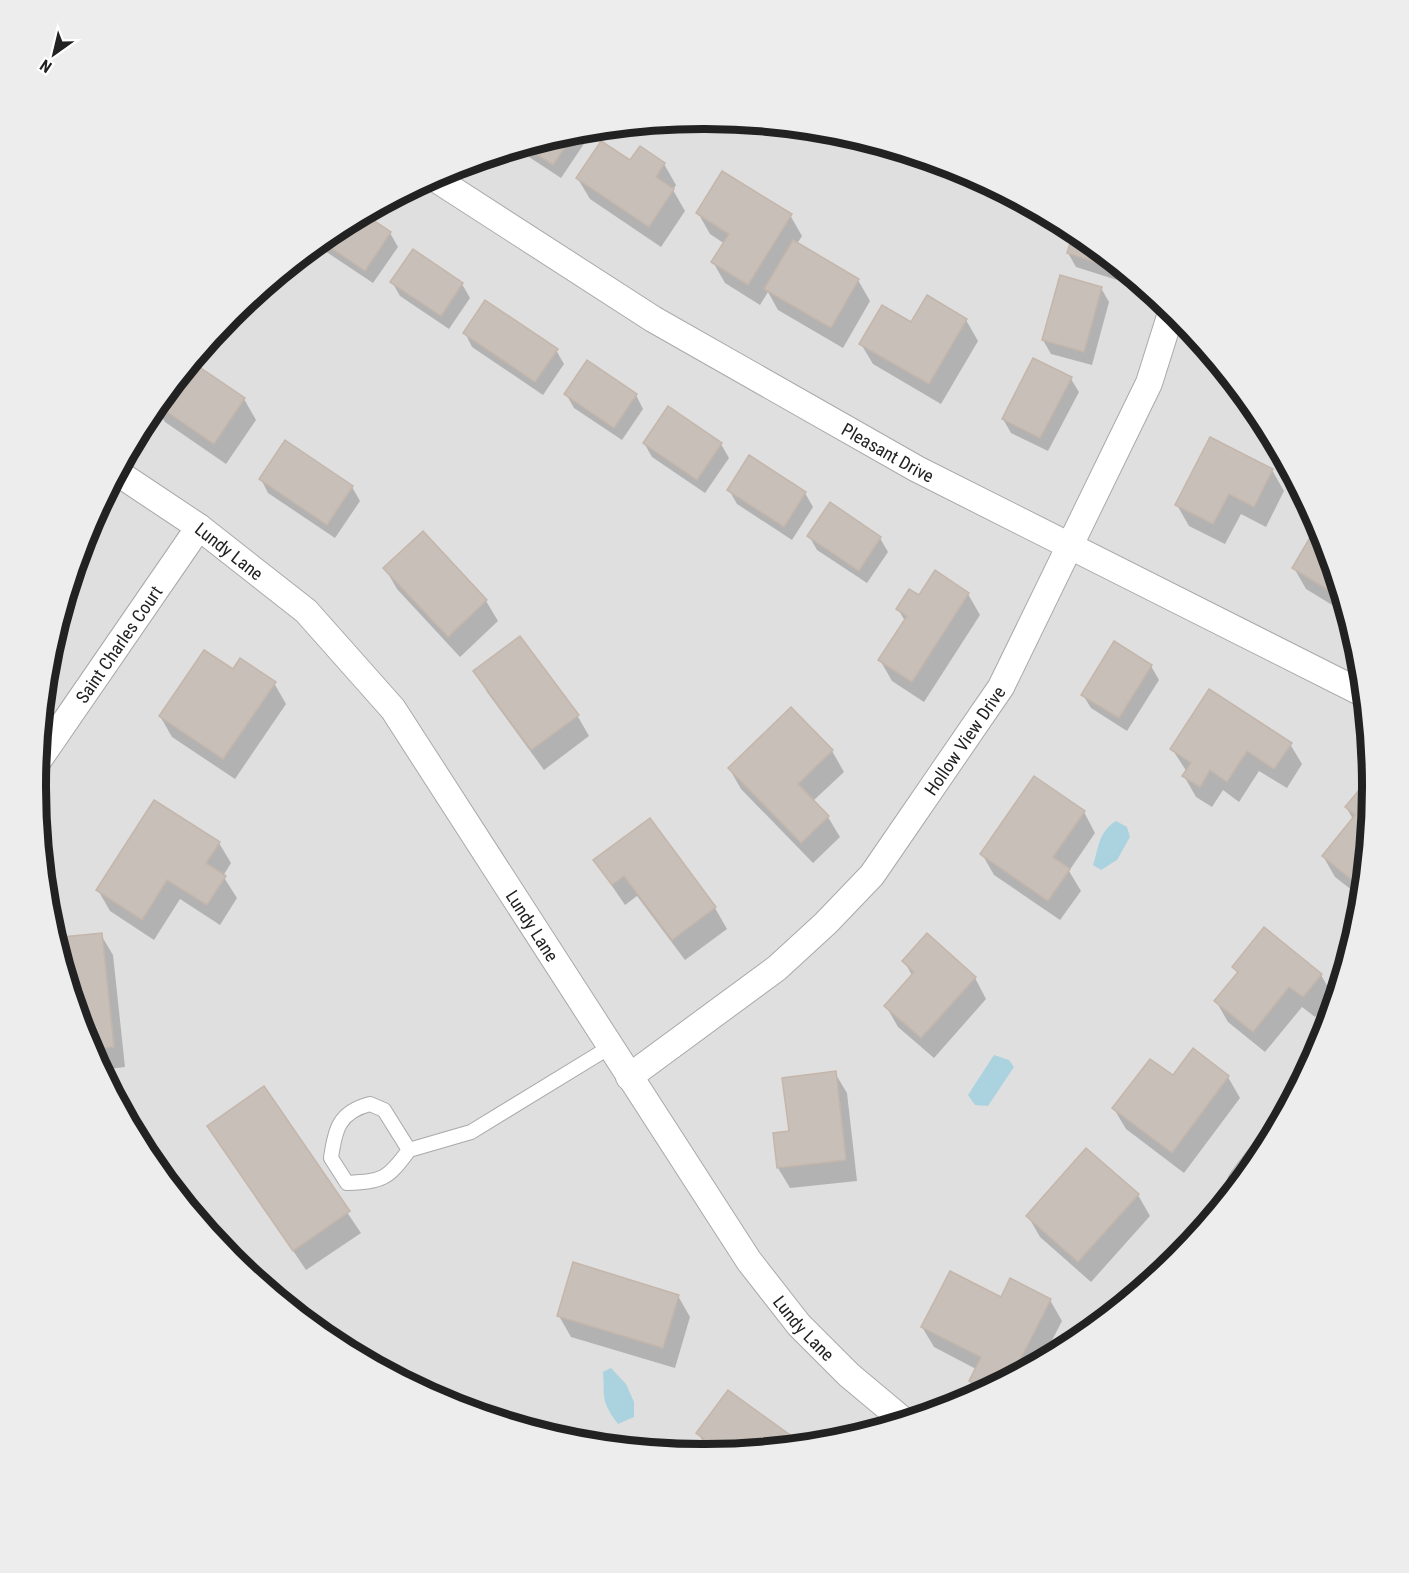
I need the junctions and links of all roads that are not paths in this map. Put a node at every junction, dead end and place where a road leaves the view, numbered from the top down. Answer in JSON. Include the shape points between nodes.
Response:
{"nodes":[{"id":1,"x":443,"y":183,"type":"edge"},
{"id":2,"x":1169,"y":320,"type":"edge"},
{"id":3,"x":124,"y":476,"type":"edge"},
{"id":4,"x":198,"y":527,"type":"junction"},
{"id":5,"x":1072,"y":544,"type":"junction"},
{"id":6,"x":1355,"y":689,"type":"edge"},
{"id":7,"x":48,"y":748,"type":"edge"},
{"id":8,"x":610,"y":1047,"type":"junction"},
{"id":9,"x":629,"y":1077,"type":"junction"},
{"id":10,"x":409,"y":1150,"type":"junction"},
{"id":11,"x":897,"y":1415,"type":"edge"}],
"edges":[{"from":1,"to":5,"type":"street","name":"Pleasant Drive","via":[[653,319],[917,468]]},
{"from":2,"to":5,"type":"street","name":"Hollow View Drive","via":[[1149,383]]},
{"from":3,"to":4,"type":"street","name":"Lundy Lane"},
{"from":4,"to":7,"type":"street","name":"Saint Charles Court"},
{"from":4,"to":8,"type":"street","name":"Lundy Lane","via":[[306,611],[393,709]]},
{"from":5,"to":6,"type":"street","name":"Pleasant Drive"},
{"from":5,"to":9,"type":"street","name":"Hollow View Drive","via":[[1001,687],[872,875],[777,968]]},
{"from":8,"to":9,"type":"street","name":"Lundy Lane"},
{"from":8,"to":10,"type":"lane","via":[[471,1131]]},
{"from":9,"to":11,"type":"street","name":"Lundy Lane","via":[[749,1261],[799,1325]]},
{"from":10,"to":10,"type":"lane","via":[[394,1172],[377,1182],[346,1183],[331,1158],[334,1133],[351,1109],[370,1104],[384,1110]]}]}
